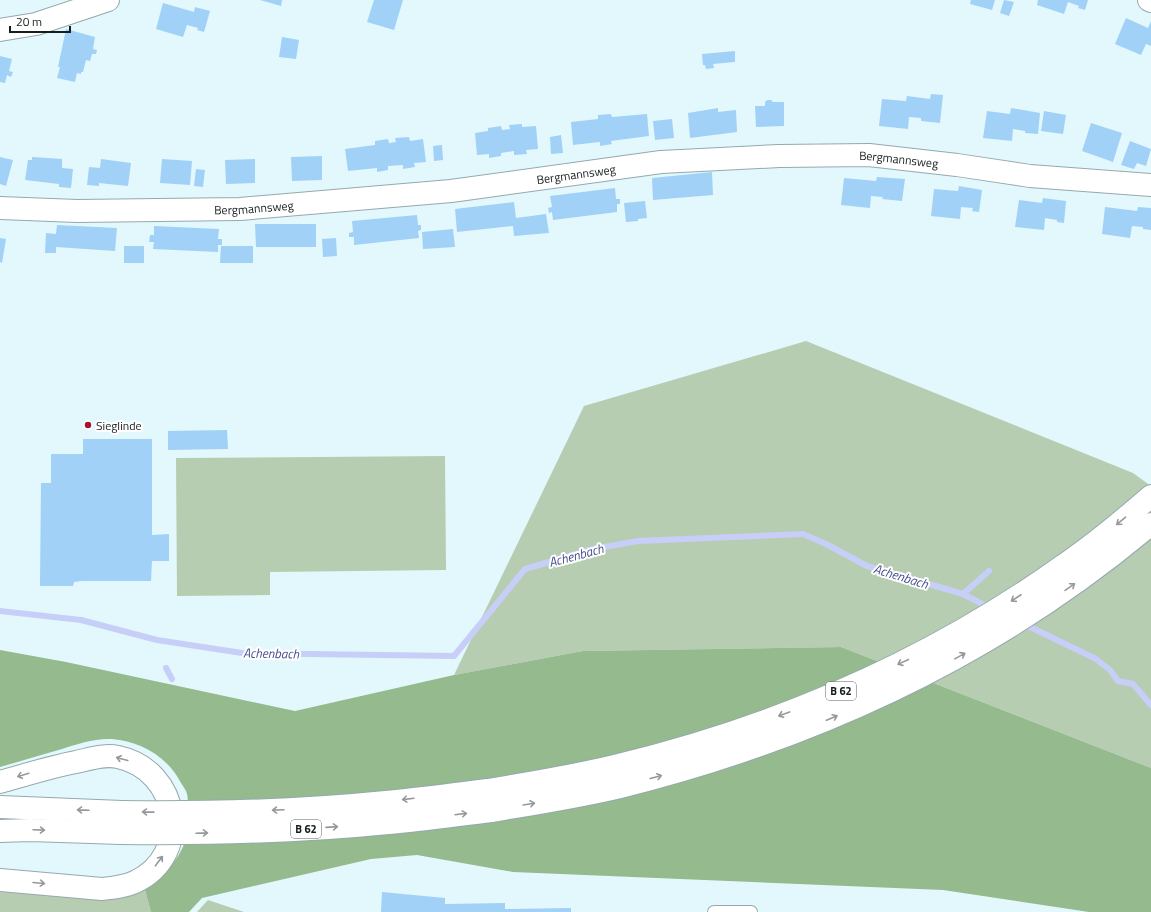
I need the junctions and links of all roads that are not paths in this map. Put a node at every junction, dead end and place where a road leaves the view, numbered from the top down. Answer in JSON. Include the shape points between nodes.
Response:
{"nodes":[{"id":1,"x":108,"y":0,"type":"edge"},
{"id":2,"x":0,"y":30,"type":"edge"},
{"id":3,"x":1151,"y":185,"type":"edge"},
{"id":4,"x":0,"y":208,"type":"edge"},
{"id":5,"x":1151,"y":496,"type":"edge"},
{"id":6,"x":1151,"y":524,"type":"edge"},
{"id":7,"x":0,"y":782,"type":"edge"},
{"id":8,"x":0,"y":807,"type":"edge"},
{"id":9,"x":121,"y":822,"type":"junction"},
{"id":10,"x":0,"y":831,"type":"edge"},
{"id":11,"x":0,"y":880,"type":"edge"},
{"id":12,"x":714,"y":912,"type":"edge"},
{"id":13,"x":751,"y":912,"type":"edge"}],
"edges":[{"from":1,"to":2,"type":"main road","via":[[36,24]]},
{"from":3,"to":4,"type":"main road","name":"Bergmannsweg","via":[[1030,176],[869,155],[779,156],[661,162],[451,191],[240,209],[77,211]]},
{"from":5,"to":9,"type":"main road","number":"B 62","one_way":true,"bridge":true,"via":[[1060,569],[980,621],[917,656],[858,684],[738,731],[614,766],[488,790],[283,810],[180,812]]},
{"from":9,"to":6,"type":"main road","number":"B 62","one_way":true,"bridge":true,"via":[[180,833],[284,831],[387,823],[491,811],[555,800],[619,787],[682,770],[806,729],[926,675],[1029,615],[1078,582]]},
{"from":11,"to":7,"type":"main road","one_way":true,"via":[[119,888],[135,882],[153,869],[169,846],[172,830],[172,813],[168,797],[159,782],[148,770],[117,757],[100,756]]},
{"from":9,"to":8,"type":"main road","number":"B 62","one_way":true},
{"from":10,"to":9,"type":"main road","number":"B 62","one_way":true},
{"from":12,"to":13,"type":"lane"}]}
